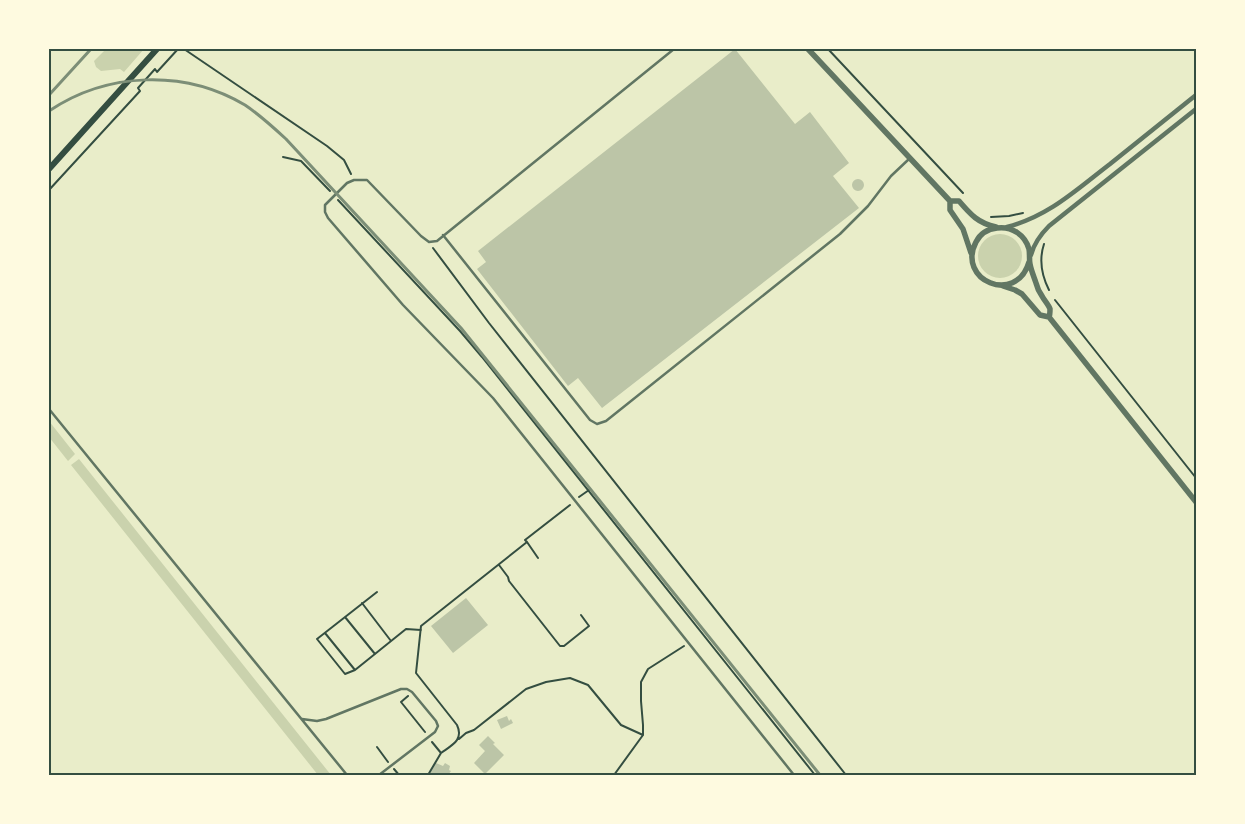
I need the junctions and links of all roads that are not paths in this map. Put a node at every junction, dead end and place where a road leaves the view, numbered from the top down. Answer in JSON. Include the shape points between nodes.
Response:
{"nodes":[{"id":1,"x":157,"y":49,"type":"edge"},
{"id":2,"x":674,"y":49,"type":"edge"},
{"id":3,"x":808,"y":49,"type":"edge"},
{"id":4,"x":1196,"y":95,"type":"edge"},
{"id":5,"x":1196,"y":109,"type":"edge"},
{"id":6,"x":910,"y":158,"type":"junction"},
{"id":7,"x":49,"y":169,"type":"edge"},
{"id":8,"x":950,"y":201,"type":"junction"},
{"id":9,"x":1002,"y":228,"type":"junction"},
{"id":10,"x":443,"y":235,"type":"junction"},
{"id":11,"x":972,"y":260,"type":"junction"},
{"id":12,"x":1030,"y":261,"type":"junction"},
{"id":13,"x":1002,"y":285,"type":"junction"},
{"id":14,"x":1050,"y":317,"type":"junction"},
{"id":15,"x":49,"y":409,"type":"edge"},
{"id":16,"x":1196,"y":502,"type":"edge"},
{"id":17,"x":302,"y":719,"type":"junction"},
{"id":18,"x":347,"y":775,"type":"edge"},
{"id":19,"x":379,"y":775,"type":"edge"},
{"id":20,"x":794,"y":775,"type":"edge"}],
"edges":[{"from":1,"to":7,"type":"main road"},
{"from":2,"to":10,"type":"lane"},
{"from":3,"to":6,"type":"street"},
{"from":4,"to":9,"type":"street","via":[[1048,211]]},
{"from":5,"to":12,"type":"street","via":[[1042,234],[1035,243]]},
{"from":6,"to":8,"type":"street"},
{"from":6,"to":10,"type":"lane","via":[[840,234],[606,421],[597,424],[590,420]]},
{"from":8,"to":9,"type":"street","via":[[959,201],[981,222]]},
{"from":8,"to":11,"type":"street","via":[[950,210],[963,229]]},
{"from":9,"to":11,"type":"street","via":[[988,231],[978,239]]},
{"from":9,"to":12,"type":"street","via":[[1017,232],[1024,239]]},
{"from":10,"to":20,"type":"lane","via":[[437,241],[429,242],[366,180],[347,183],[325,205],[328,218],[403,305],[493,398]]},
{"from":11,"to":13,"type":"street","via":[[983,280]]},
{"from":12,"to":13,"type":"street","via":[[1020,279]]},
{"from":12,"to":14,"type":"street","via":[[1039,291],[1050,308]]},
{"from":13,"to":14,"type":"street","via":[[1022,294],[1040,315]]},
{"from":14,"to":16,"type":"street"},
{"from":15,"to":17,"type":"lane"},
{"from":17,"to":18,"type":"lane"},
{"from":17,"to":19,"type":"lane","via":[[326,720],[401,689],[412,692],[438,726],[435,732]]}]}
